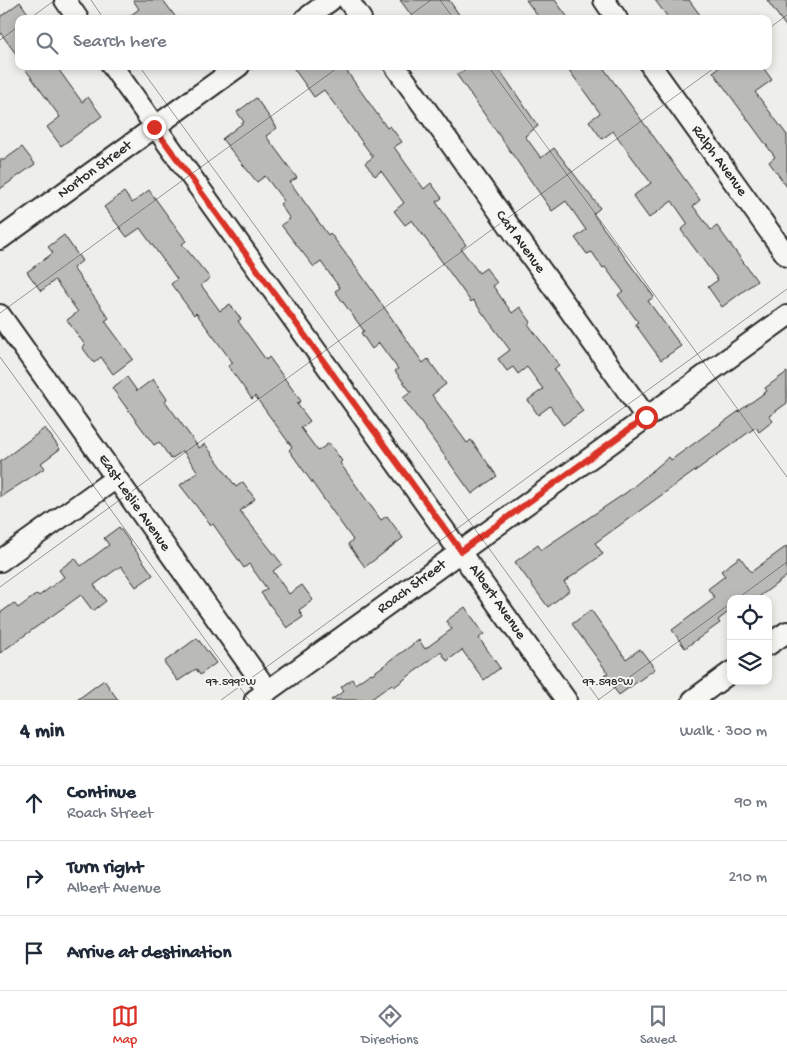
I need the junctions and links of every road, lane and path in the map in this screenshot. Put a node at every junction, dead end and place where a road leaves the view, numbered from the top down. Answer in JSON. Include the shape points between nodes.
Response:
{"nodes":[{"id":1,"x":65,"y":0,"type":"edge"},
{"id":2,"x":331,"y":0,"type":"edge"},
{"id":3,"x":348,"y":0,"type":"edge"},
{"id":4,"x":604,"y":0,"type":"edge"},
{"id":5,"x":75,"y":15,"type":"edge"},
{"id":6,"x":310,"y":15,"type":"edge"},
{"id":7,"x":358,"y":15,"type":"edge"},
{"id":8,"x":614,"y":15,"type":"edge"},
{"id":9,"x":115,"y":70,"type":"edge"},
{"id":10,"x":233,"y":70,"type":"edge"},
{"id":11,"x":398,"y":70,"type":"edge"},
{"id":12,"x":654,"y":70,"type":"edge"},
{"id":13,"x":154,"y":127,"type":"junction"},
{"id":14,"x":0,"y":239,"type":"edge"},
{"id":15,"x":787,"y":256,"type":"edge"},
{"id":16,"x":0,"y":315,"type":"edge"},
{"id":17,"x":787,"y":316,"type":"edge"},
{"id":18,"x":646,"y":417,"type":"junction"},
{"id":19,"x":116,"y":478,"type":"junction"},
{"id":20,"x":461,"y":551,"type":"junction"},
{"id":21,"x":0,"y":561,"type":"edge"},
{"id":22,"x":787,"y":632,"type":"edge"},
{"id":23,"x":772,"y":642,"type":"edge"},
{"id":24,"x":727,"y":675,"type":"edge"},
{"id":25,"x":261,"y":696,"type":"edge"},
{"id":26,"x":566,"y":700,"type":"edge"},
{"id":27,"x":692,"y":700,"type":"edge"}],
"edges":[{"from":1,"to":5,"type":"street"},
{"from":2,"to":6,"type":"street"},
{"from":3,"to":7,"type":"street"},
{"from":4,"to":8,"type":"street"},
{"from":9,"to":13,"type":"street","name":"Albert Avenue"},
{"from":10,"to":13,"type":"street","name":"Norton Street"},
{"from":11,"to":18,"type":"street","name":"Carl Avenue"},
{"from":12,"to":15,"type":"street","name":"Ralph Avenue"},
{"from":13,"to":14,"type":"street","name":"Norton Street"},
{"from":13,"to":20,"type":"street","name":"Albert Avenue"},
{"from":16,"to":19,"type":"street","name":"East Leslie Avenue"},
{"from":17,"to":18,"type":"street","name":"Roach Street"},
{"from":18,"to":20,"type":"street","name":"Roach Street"},
{"from":19,"to":21,"type":"street"},
{"from":19,"to":25,"type":"street","name":"East Leslie Avenue"},
{"from":20,"to":25,"type":"street","name":"Roach Street"},
{"from":20,"to":26,"type":"street","name":"Albert Avenue"},
{"from":22,"to":23,"type":"street"},
{"from":24,"to":27,"type":"street"}]}
